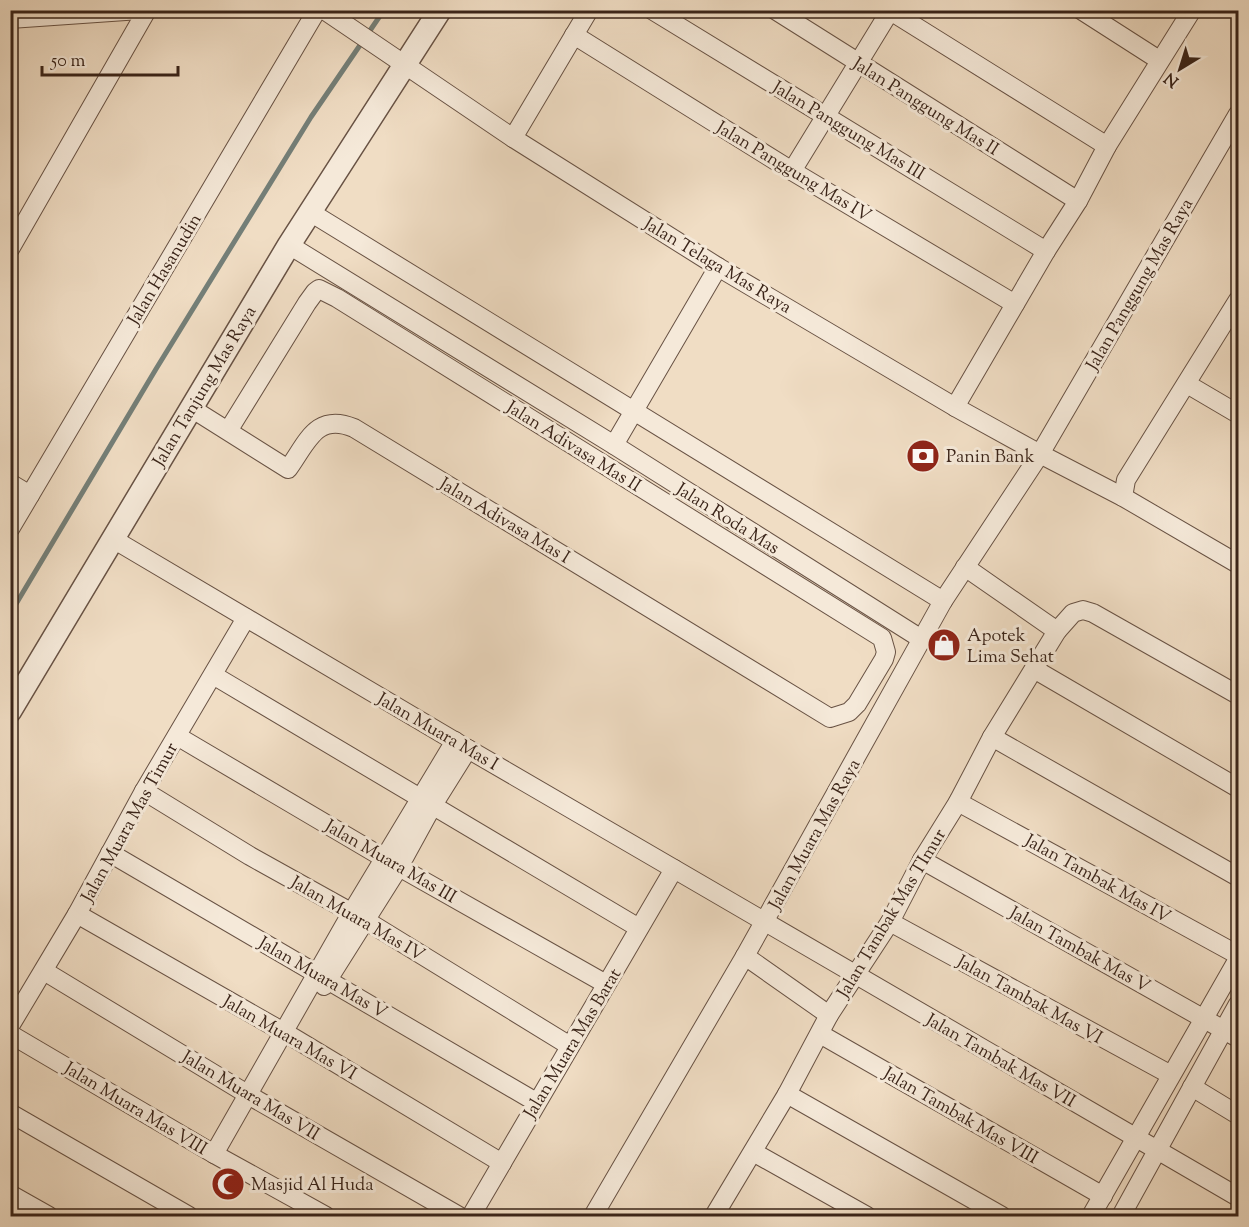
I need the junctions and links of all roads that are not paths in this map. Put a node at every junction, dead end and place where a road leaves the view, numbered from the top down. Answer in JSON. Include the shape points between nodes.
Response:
{"nodes":[{"id":1,"x":140,"y":10,"type":"edge"},
{"id":2,"x":147,"y":10,"type":"edge"},
{"id":3,"x":317,"y":10,"type":"edge"},
{"id":4,"x":440,"y":10,"type":"edge"},
{"id":5,"x":589,"y":10,"type":"edge"},
{"id":6,"x":652,"y":10,"type":"edge"},
{"id":7,"x":775,"y":10,"type":"edge"},
{"id":8,"x":1081,"y":10,"type":"edge"},
{"id":9,"x":1192,"y":10,"type":"edge"},
{"id":10,"x":325,"y":11,"type":"edge"},
{"id":11,"x":889,"y":11,"type":"edge"},
{"id":12,"x":10,"y":19,"type":"edge"},
{"id":13,"x":574,"y":35,"type":"junction"},
{"id":14,"x":1160,"y":60,"type":"junction"},
{"id":15,"x":399,"y":62,"type":"junction"},
{"id":16,"x":858,"y":62,"type":"junction"},
{"id":17,"x":1239,"y":114,"type":"edge"},
{"id":18,"x":826,"y":116,"type":"junction"},
{"id":19,"x":513,"y":138,"type":"junction"},
{"id":20,"x":1107,"y":146,"type":"junction"},
{"id":21,"x":792,"y":171,"type":"junction"},
{"id":22,"x":1078,"y":201,"type":"junction"},
{"id":23,"x":310,"y":212,"type":"junction"},
{"id":24,"x":289,"y":245,"type":"junction"},
{"id":25,"x":10,"y":249,"type":"edge"},
{"id":26,"x":1046,"y":251,"type":"junction"},
{"id":27,"x":718,"y":267,"type":"junction"},
{"id":28,"x":1239,"y":300,"type":"edge"},
{"id":29,"x":1015,"y":304,"type":"junction"},
{"id":30,"x":1186,"y":384,"type":"junction"},
{"id":31,"x":955,"y":407,"type":"junction"},
{"id":32,"x":191,"y":408,"type":"junction"},
{"id":33,"x":632,"y":412,"type":"junction"},
{"id":34,"x":1239,"y":414,"type":"edge"},
{"id":35,"x":228,"y":431,"type":"junction"},
{"id":36,"x":614,"y":445,"type":"junction"},
{"id":37,"x":1040,"y":454,"type":"junction"},
{"id":38,"x":10,"y":483,"type":"edge"},
{"id":39,"x":30,"y":495,"type":"junction"},
{"id":40,"x":1123,"y":497,"type":"junction"},
{"id":41,"x":10,"y":529,"type":"edge"},
{"id":42,"x":113,"y":539,"type":"junction"},
{"id":43,"x":1239,"y":564,"type":"edge"},
{"id":44,"x":965,"y":567,"type":"junction"},
{"id":45,"x":943,"y":602,"type":"junction"},
{"id":46,"x":246,"y":618,"type":"junction"},
{"id":47,"x":1057,"y":631,"type":"junction"},
{"id":48,"x":923,"y":640,"type":"junction"},
{"id":49,"x":1034,"y":669,"type":"junction"},
{"id":50,"x":213,"y":675,"type":"junction"},
{"id":51,"x":1239,"y":694,"type":"edge"},
{"id":52,"x":10,"y":711,"type":"edge"},
{"id":53,"x":830,"y":718,"type":"joint"},
{"id":54,"x":177,"y":736,"type":"junction"},
{"id":55,"x":992,"y":737,"type":"junction"},
{"id":56,"x":462,"y":745,"type":"junction"},
{"id":57,"x":1239,"y":788,"type":"edge"},
{"id":58,"x":144,"y":791,"type":"junction"},
{"id":59,"x":427,"y":801,"type":"junction"},
{"id":60,"x":958,"y":802,"type":"junction"},
{"id":61,"x":110,"y":852,"type":"junction"},
{"id":62,"x":922,"y":860,"type":"junction"},
{"id":63,"x":392,"y":863,"type":"junction"},
{"id":64,"x":674,"y":869,"type":"junction"},
{"id":65,"x":1239,"y":877,"type":"edge"},
{"id":66,"x":77,"y":915,"type":"junction"},
{"id":67,"x":358,"y":916,"type":"junction"},
{"id":68,"x":765,"y":921,"type":"junction"},
{"id":69,"x":890,"y":922,"type":"junction"},
{"id":70,"x":639,"y":928,"type":"junction"},
{"id":71,"x":745,"y":956,"type":"junction"},
{"id":72,"x":1239,"y":957,"type":"edge"},
{"id":73,"x":44,"y":971,"type":"junction"},
{"id":74,"x":856,"y":975,"type":"junction"},
{"id":75,"x":323,"y":977,"type":"junction"},
{"id":76,"x":606,"y":984,"type":"junction"},
{"id":77,"x":1239,"y":1004,"type":"edge"},
{"id":78,"x":829,"y":1015,"type":"junction"},
{"id":79,"x":1205,"y":1020,"type":"junction"},
{"id":80,"x":10,"y":1026,"type":"edge"},
{"id":81,"x":10,"y":1034,"type":"edge"},
{"id":82,"x":820,"y":1034,"type":"junction"},
{"id":83,"x":1231,"y":1034,"type":"edge"},
{"id":84,"x":289,"y":1035,"type":"junction"},
{"id":85,"x":570,"y":1046,"type":"junction"},
{"id":86,"x":1171,"y":1075,"type":"junction"},
{"id":87,"x":1192,"y":1087,"type":"junction"},
{"id":88,"x":788,"y":1094,"type":"junction"},
{"id":89,"x":252,"y":1097,"type":"junction"},
{"id":90,"x":536,"y":1102,"type":"junction"},
{"id":91,"x":10,"y":1113,"type":"edge"},
{"id":92,"x":1239,"y":1115,"type":"edge"},
{"id":93,"x":1135,"y":1137,"type":"junction"},
{"id":94,"x":1157,"y":1150,"type":"junction"},
{"id":95,"x":753,"y":1152,"type":"junction"},
{"id":96,"x":218,"y":1156,"type":"junction"},
{"id":97,"x":502,"y":1163,"type":"junction"},
{"id":98,"x":10,"y":1194,"type":"edge"},
{"id":99,"x":1103,"y":1196,"type":"junction"},
{"id":100,"x":1239,"y":1197,"type":"edge"},
{"id":101,"x":1127,"y":1214,"type":"edge"},
{"id":102,"x":719,"y":1215,"type":"edge"},
{"id":103,"x":49,"y":1216,"type":"edge"},
{"id":104,"x":189,"y":1216,"type":"edge"},
{"id":105,"x":326,"y":1216,"type":"edge"},
{"id":106,"x":459,"y":1216,"type":"edge"},
{"id":107,"x":471,"y":1216,"type":"edge"},
{"id":108,"x":593,"y":1216,"type":"edge"},
{"id":109,"x":867,"y":1216,"type":"edge"},
{"id":110,"x":1002,"y":1216,"type":"edge"},
{"id":111,"x":1091,"y":1216,"type":"edge"}],
"edges":[{"from":1,"to":12,"type":"street"},
{"from":2,"to":25,"type":"street"},
{"from":3,"to":39,"type":"street","name":"Jalan Hasanudin"},
{"from":4,"to":15,"type":"street","name":"Jalan Tanjung Mas Raya"},
{"from":5,"to":13,"type":"street"},
{"from":6,"to":18,"type":"street","name":"Jalan Panggung Mas III"},
{"from":7,"to":16,"type":"street","name":"Jalan Panggung Mas II"},
{"from":8,"to":14,"type":"street"},
{"from":9,"to":14,"type":"street"},
{"from":10,"to":15,"type":"street","name":"Jalan Telaga Mas Raya"},
{"from":11,"to":16,"type":"street"},
{"from":11,"to":20,"type":"street"},
{"from":13,"to":19,"type":"street"},
{"from":13,"to":21,"type":"street","name":"Jalan Panggung Mas IV"},
{"from":14,"to":20,"type":"street"},
{"from":15,"to":19,"type":"street","name":"Jalan Telaga Mas Raya"},
{"from":15,"to":23,"type":"street","name":"Jalan Tanjung Mas Raya"},
{"from":16,"to":18,"type":"street"},
{"from":16,"to":22,"type":"street","name":"Jalan Panggung Mas II"},
{"from":17,"to":37,"type":"street","name":"Jalan Panggung Mas Raya"},
{"from":18,"to":21,"type":"street"},
{"from":18,"to":26,"type":"street","name":"Jalan Panggung Mas III"},
{"from":19,"to":27,"type":"street","name":"Jalan Telaga Mas Raya"},
{"from":20,"to":22,"type":"street"},
{"from":21,"to":29,"type":"street","name":"Jalan Panggung Mas IV"},
{"from":22,"to":26,"type":"street"},
{"from":23,"to":24,"type":"street","name":"Jalan Tanjung Mas Raya"},
{"from":23,"to":33,"type":"street"},
{"from":24,"to":32,"type":"street","name":"Jalan Tanjung Mas Raya"},
{"from":24,"to":36,"type":"street","name":"Jalan Roda Mas"},
{"from":26,"to":29,"type":"street"},
{"from":27,"to":31,"type":"street","name":"Jalan Telaga Mas Raya"},
{"from":27,"to":33,"type":"street"},
{"from":28,"to":30,"type":"street"},
{"from":29,"to":31,"type":"street"},
{"from":30,"to":34,"type":"street"},
{"from":30,"to":40,"type":"street","via":[[1126,480]]},
{"from":31,"to":37,"type":"street","name":"Jalan Telaga Mas Raya"},
{"from":32,"to":35,"type":"street","name":"Jalan Adivasa Mas I"},
{"from":32,"to":42,"type":"street","name":"Jalan Tanjung Mas Raya"},
{"from":33,"to":36,"type":"street"},
{"from":33,"to":45,"type":"street"},
{"from":35,"to":53,"type":"street","name":"Jalan Adivasa Mas I","via":[[288,469],[317,428],[325,424],[354,428]]},
{"from":35,"to":53,"type":"street","name":"Jalan Adivasa Mas II","via":[[315,292],[326,292],[882,638],[886,652],[880,668],[849,712]]},
{"from":36,"to":48,"type":"street","name":"Jalan Roda Mas"},
{"from":37,"to":40,"type":"street","name":"Jalan Telaga Mas Raya"},
{"from":37,"to":44,"type":"street","name":"Jalan Muara Mas Raya"},
{"from":38,"to":39,"type":"street"},
{"from":39,"to":41,"type":"street","name":"Jalan Hasanudin"},
{"from":40,"to":43,"type":"street","name":"Jalan Telaga Mas Raya"},
{"from":42,"to":46,"type":"street","name":"Jalan Muara Mas I"},
{"from":42,"to":52,"type":"street","name":"Jalan Tanjung Mas Raya"},
{"from":44,"to":45,"type":"street","name":"Jalan Muara Mas Raya"},
{"from":44,"to":47,"type":"street"},
{"from":45,"to":48,"type":"street","name":"Jalan Muara Mas Raya"},
{"from":46,"to":50,"type":"street","name":"Jalan Muara Mas Timur"},
{"from":46,"to":56,"type":"street","name":"Jalan Muara Mas I"},
{"from":47,"to":49,"type":"street","name":"Jalan Tambak Mas TImur"},
{"from":47,"to":51,"type":"street","name":"Jalan Tambak Mas TImur","via":[[1073,613],[1093,613]]},
{"from":48,"to":68,"type":"street","name":"Jalan Muara Mas Raya"},
{"from":49,"to":55,"type":"street","name":"Jalan Tambak Mas TImur"},
{"from":49,"to":57,"type":"street"},
{"from":50,"to":54,"type":"street","name":"Jalan Muara Mas Timur"},
{"from":50,"to":59,"type":"street"},
{"from":54,"to":58,"type":"street","name":"Jalan Muara Mas Timur"},
{"from":54,"to":63,"type":"street","name":"Jalan Muara Mas III"},
{"from":55,"to":60,"type":"street","name":"Jalan Tambak Mas TImur"},
{"from":55,"to":65,"type":"street"},
{"from":56,"to":59,"type":"street"},
{"from":56,"to":64,"type":"street","name":"Jalan Muara Mas I"},
{"from":58,"to":61,"type":"street","name":"Jalan Muara Mas Timur"},
{"from":58,"to":67,"type":"street","name":"Jalan Muara Mas IV"},
{"from":59,"to":63,"type":"street"},
{"from":59,"to":70,"type":"street"},
{"from":60,"to":62,"type":"street","name":"Jalan Tambak Mas TImur"},
{"from":60,"to":72,"type":"street","name":"Jalan Tambak Mas IV"},
{"from":61,"to":66,"type":"street","name":"Jalan Muara Mas Timur"},
{"from":61,"to":75,"type":"street","name":"Jalan Muara Mas V"},
{"from":62,"to":69,"type":"street","name":"Jalan Tambak Mas TImur"},
{"from":62,"to":79,"type":"street","name":"Jalan Tambak Mas V"},
{"from":63,"to":67,"type":"street"},
{"from":63,"to":76,"type":"street","name":"Jalan Muara Mas III"},
{"from":64,"to":68,"type":"street","name":"Jalan Muara Mas I"},
{"from":64,"to":70,"type":"street","name":"Jalan Muara Mas Barat"},
{"from":66,"to":73,"type":"street","name":"Jalan Muara Mas Timur"},
{"from":66,"to":84,"type":"street","name":"Jalan Muara Mas VI"},
{"from":67,"to":75,"type":"street"},
{"from":67,"to":85,"type":"street","name":"Jalan Muara Mas IV"},
{"from":68,"to":71,"type":"street","name":"Jalan Muara Mas Raya"},
{"from":68,"to":74,"type":"street","name":"Jalan Tambak Mas VII"},
{"from":69,"to":74,"type":"street","name":"Jalan Tambak Mas TImur"},
{"from":69,"to":86,"type":"street","name":"Jalan Tambak Mas VI"},
{"from":70,"to":76,"type":"street","name":"Jalan Muara Mas Barat"},
{"from":71,"to":78,"type":"street"},
{"from":71,"to":108,"type":"street","name":"Jalan Muara Mas Raya"},
{"from":72,"to":79,"type":"street"},
{"from":73,"to":80,"type":"street","name":"Jalan Muara Mas Timur"},
{"from":73,"to":89,"type":"street","name":"Jalan Muara Mas VII"},
{"from":74,"to":78,"type":"street","name":"Jalan Tambak Mas TImur"},
{"from":74,"to":93,"type":"street","name":"Jalan Tambak Mas VII"},
{"from":75,"to":84,"type":"street"},
{"from":75,"to":90,"type":"street","name":"Jalan Muara Mas V"},
{"from":76,"to":85,"type":"street","name":"Jalan Muara Mas Barat"},
{"from":77,"to":83,"type":"street"},
{"from":78,"to":82,"type":"street","name":"Jalan Tambak Mas TImur"},
{"from":79,"to":83,"type":"street","name":"Jalan Tambak Mas V"},
{"from":79,"to":86,"type":"street"},
{"from":81,"to":96,"type":"street","name":"Jalan Muara Mas VIII"},
{"from":82,"to":88,"type":"street","name":"Jalan Tambak Mas TImur"},
{"from":82,"to":99,"type":"street","name":"Jalan Tambak Mas VIII"},
{"from":83,"to":87,"type":"street"},
{"from":84,"to":89,"type":"street"},
{"from":84,"to":97,"type":"street","name":"Jalan Muara Mas VI"},
{"from":85,"to":90,"type":"street","name":"Jalan Muara Mas Barat"},
{"from":86,"to":93,"type":"street"},
{"from":87,"to":92,"type":"street"},
{"from":87,"to":94,"type":"street"},
{"from":88,"to":95,"type":"street","name":"Jalan Tambak Mas TImur"},
{"from":88,"to":110,"type":"street"},
{"from":89,"to":96,"type":"street"},
{"from":89,"to":106,"type":"street","name":"Jalan Muara Mas VII"},
{"from":90,"to":97,"type":"street","name":"Jalan Muara Mas Barat"},
{"from":91,"to":104,"type":"street"},
{"from":93,"to":94,"type":"street","name":"Jalan Tambak Mas VII"},
{"from":93,"to":99,"type":"street"},
{"from":94,"to":100,"type":"street","name":"Jalan Tambak Mas VII"},
{"from":94,"to":101,"type":"street"},
{"from":95,"to":102,"type":"street","name":"Jalan Tambak Mas TImur"},
{"from":95,"to":109,"type":"street"},
{"from":96,"to":105,"type":"street","name":"Jalan Muara Mas VIII"},
{"from":97,"to":107,"type":"street","name":"Jalan Muara Mas Barat"},
{"from":98,"to":103,"type":"street"},
{"from":99,"to":111,"type":"street"}]}
